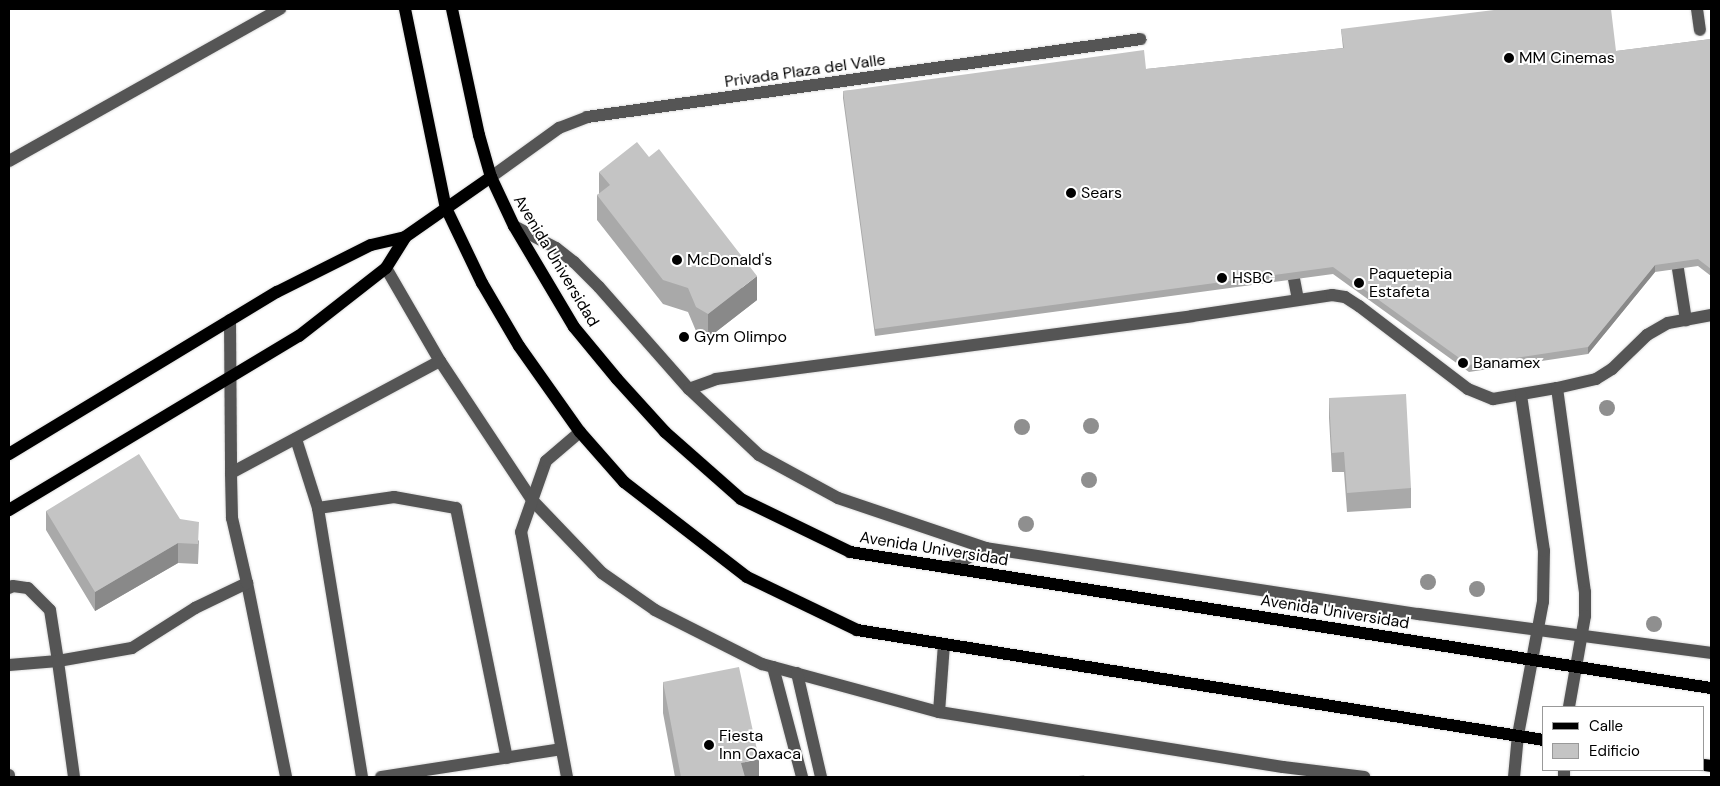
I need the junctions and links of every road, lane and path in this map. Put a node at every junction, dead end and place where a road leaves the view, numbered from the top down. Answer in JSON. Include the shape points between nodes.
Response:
{"nodes":[{"id":1,"x":280,"y":9,"type":"edge"},
{"id":2,"x":405,"y":9,"type":"edge"},
{"id":3,"x":452,"y":9,"type":"edge"},
{"id":4,"x":1697,"y":9,"type":"edge"},
{"id":5,"x":1700,"y":30,"type":"dead end"},
{"id":6,"x":1141,"y":39,"type":"dead end"},
{"id":7,"x":9,"y":161,"type":"edge"},
{"id":8,"x":491,"y":177,"type":"junction"},
{"id":9,"x":446,"y":208,"type":"junction"},
{"id":10,"x":514,"y":226,"type":"junction"},
{"id":11,"x":406,"y":237,"type":"junction"},
{"id":12,"x":386,"y":268,"type":"junction"},
{"id":13,"x":1678,"y":269,"type":"edge"},
{"id":14,"x":1294,"y":278,"type":"edge"},
{"id":15,"x":1298,"y":300,"type":"junction"},
{"id":16,"x":1711,"y":315,"type":"edge"},
{"id":17,"x":230,"y":320,"type":"junction"},
{"id":18,"x":1686,"y":320,"type":"junction"},
{"id":19,"x":440,"y":361,"type":"junction"},
{"id":20,"x":231,"y":376,"type":"junction"},
{"id":21,"x":1558,"y":388,"type":"junction"},
{"id":22,"x":688,"y":389,"type":"junction"},
{"id":23,"x":1521,"y":395,"type":"junction"},
{"id":24,"x":580,"y":432,"type":"junction"},
{"id":25,"x":296,"y":439,"type":"junction"},
{"id":26,"x":9,"y":454,"type":"edge"},
{"id":27,"x":231,"y":473,"type":"junction"},
{"id":28,"x":532,"y":500,"type":"junction"},
{"id":29,"x":318,"y":508,"type":"junction"},
{"id":30,"x":9,"y":510,"type":"edge"},
{"id":31,"x":986,"y":548,"type":"junction"},
{"id":32,"x":948,"y":568,"type":"junction"},
{"id":33,"x":247,"y":583,"type":"junction"},
{"id":34,"x":9,"y":588,"type":"edge"},
{"id":35,"x":1537,"y":630,"type":"junction"},
{"id":36,"x":1581,"y":636,"type":"junction"},
{"id":37,"x":944,"y":644,"type":"junction"},
{"id":38,"x":1711,"y":653,"type":"edge"},
{"id":39,"x":1531,"y":660,"type":"junction"},
{"id":40,"x":58,"y":662,"type":"junction"},
{"id":41,"x":9,"y":665,"type":"edge"},
{"id":42,"x":1575,"y":666,"type":"junction"},
{"id":43,"x":773,"y":667,"type":"junction"},
{"id":44,"x":797,"y":673,"type":"junction"},
{"id":45,"x":1711,"y":688,"type":"edge"},
{"id":46,"x":1569,"y":706,"type":"edge"},
{"id":47,"x":939,"y":712,"type":"junction"},
{"id":48,"x":1518,"y":735,"type":"junction"},
{"id":49,"x":1542,"y":740,"type":"edge"},
{"id":50,"x":561,"y":749,"type":"junction"},
{"id":51,"x":506,"y":758,"type":"junction"},
{"id":52,"x":1304,"y":773,"type":"edge"},
{"id":53,"x":74,"y":777,"type":"edge"},
{"id":54,"x":286,"y":777,"type":"edge"},
{"id":55,"x":362,"y":777,"type":"edge"},
{"id":56,"x":381,"y":777,"type":"edge"},
{"id":57,"x":567,"y":777,"type":"edge"},
{"id":58,"x":802,"y":777,"type":"edge"},
{"id":59,"x":821,"y":777,"type":"edge"},
{"id":60,"x":1364,"y":777,"type":"edge"},
{"id":61,"x":1514,"y":777,"type":"edge"}],
"edges":[{"from":1,"to":7,"type":"street"},
{"from":2,"to":9,"type":"main road"},
{"from":3,"to":8,"type":"main road","name":"Avenida Universidad"},
{"from":4,"to":5,"type":"street"},
{"from":6,"to":8,"type":"street","name":"Privada Plaza del Valle","via":[[587,117],[559,128]]},
{"from":8,"to":9,"type":"main road"},
{"from":8,"to":10,"type":"main road","name":"Avenida Universidad"},
{"from":9,"to":11,"type":"main road"},
{"from":9,"to":24,"type":"main road","via":[[482,283],[519,346]]},
{"from":10,"to":22,"type":"street","via":[[556,248],[574,262]]},
{"from":10,"to":32,"type":"main road","name":"Avenida Universidad","via":[[574,327],[617,379],[666,432],[741,500],[850,552]]},
{"from":11,"to":12,"type":"main road"},
{"from":11,"to":17,"type":"main road","via":[[371,245],[277,292]]},
{"from":12,"to":19,"type":"street"},
{"from":12,"to":20,"type":"main road","via":[[298,336]]},
{"from":13,"to":18,"type":"street"},
{"from":14,"to":15,"type":"street"},
{"from":15,"to":22,"type":"street","via":[[716,379]]},
{"from":15,"to":23,"type":"street","via":[[1332,295],[1345,297],[1468,389],[1493,398]]},
{"from":16,"to":18,"type":"street"},
{"from":17,"to":20,"type":"street"},
{"from":17,"to":26,"type":"main road"},
{"from":18,"to":21,"type":"street","via":[[1668,323],[1647,336],[1612,369],[1596,379]]},
{"from":19,"to":25,"type":"street"},
{"from":19,"to":28,"type":"street"},
{"from":20,"to":27,"type":"street"},
{"from":20,"to":30,"type":"main road"},
{"from":21,"to":23,"type":"street"},
{"from":21,"to":36,"type":"street","via":[[1585,592]]},
{"from":22,"to":31,"type":"street","via":[[758,455],[838,498]]},
{"from":23,"to":35,"type":"street","via":[[1544,551],[1543,602]]},
{"from":24,"to":28,"type":"street","via":[[546,461]]},
{"from":24,"to":37,"type":"main road","via":[[624,482],[747,577],[857,630]]},
{"from":25,"to":27,"type":"street"},
{"from":25,"to":29,"type":"street"},
{"from":27,"to":33,"type":"street","via":[[232,518]]},
{"from":28,"to":43,"type":"street","via":[[610,578],[655,610]]},
{"from":28,"to":50,"type":"street","via":[[521,532]]},
{"from":29,"to":51,"type":"street","via":[[394,497],[456,508]]},
{"from":29,"to":55,"type":"street"},
{"from":31,"to":32,"type":"street"},
{"from":31,"to":35,"type":"street"},
{"from":32,"to":39,"type":"main road","name":"Avenida Universidad"},
{"from":33,"to":40,"type":"street","via":[[195,608],[132,648]]},
{"from":33,"to":54,"type":"street"},
{"from":34,"to":40,"type":"street","via":[[28,588],[50,610]]},
{"from":35,"to":36,"type":"street"},
{"from":35,"to":39,"type":"street"},
{"from":36,"to":38,"type":"street"},
{"from":36,"to":42,"type":"street"},
{"from":37,"to":47,"type":"street"},
{"from":37,"to":48,"type":"main road"},
{"from":39,"to":42,"type":"main road","name":"Avenida Universidad"},
{"from":39,"to":48,"type":"street"},
{"from":40,"to":41,"type":"street"},
{"from":40,"to":53,"type":"street"},
{"from":42,"to":45,"type":"main road","name":"Avenida Universidad"},
{"from":42,"to":46,"type":"street"},
{"from":43,"to":44,"type":"street"},
{"from":43,"to":58,"type":"street"},
{"from":44,"to":47,"type":"street"},
{"from":44,"to":59,"type":"street"},
{"from":47,"to":52,"type":"street"},
{"from":48,"to":49,"type":"main road"},
{"from":48,"to":61,"type":"street"},
{"from":50,"to":51,"type":"street"},
{"from":50,"to":57,"type":"street"},
{"from":51,"to":56,"type":"street"},
{"from":52,"to":60,"type":"street"}]}
